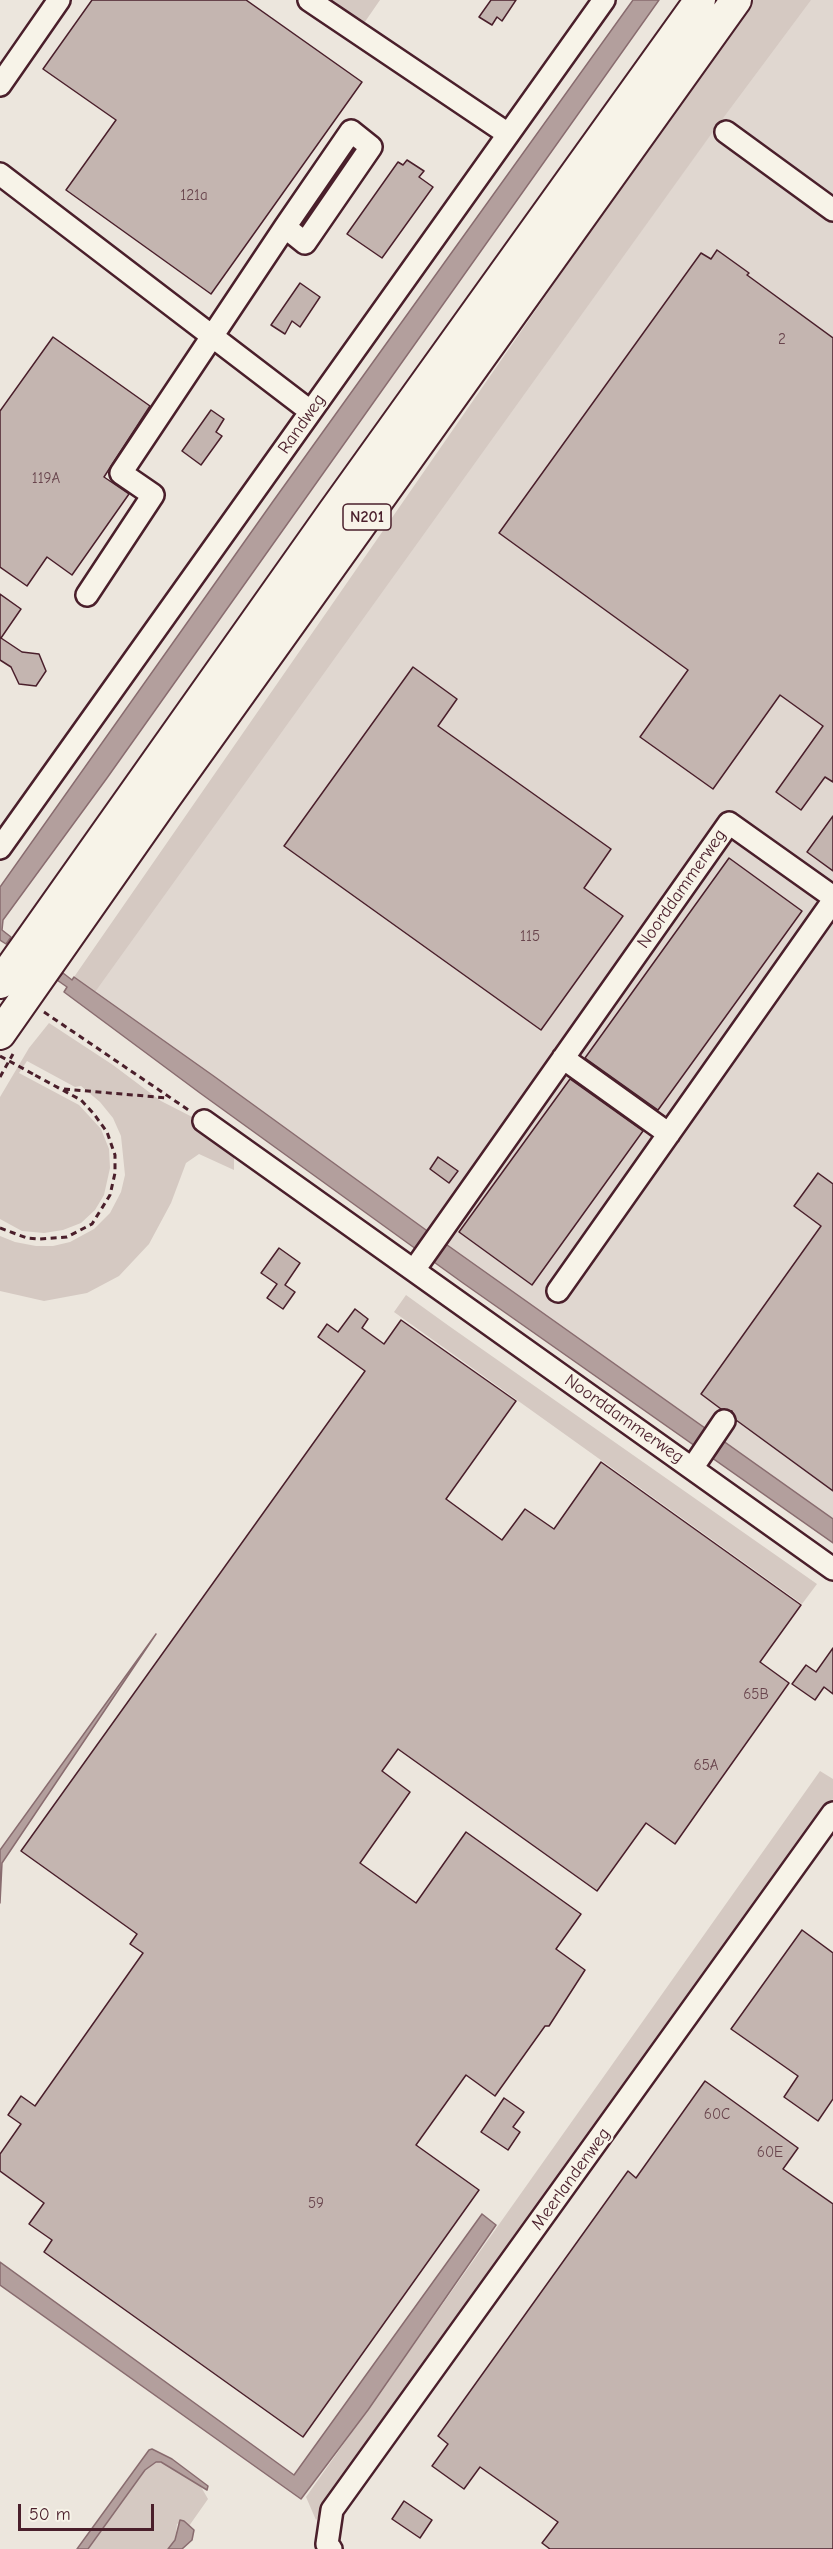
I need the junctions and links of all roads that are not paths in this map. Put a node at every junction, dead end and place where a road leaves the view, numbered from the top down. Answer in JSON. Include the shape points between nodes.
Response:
{"nodes":[{"id":1,"x":59,"y":0,"type":"edge"},
{"id":2,"x":309,"y":0,"type":"edge"},
{"id":3,"x":604,"y":0,"type":"edge"},
{"id":4,"x":700,"y":0,"type":"edge"},
{"id":5,"x":736,"y":0,"type":"edge"},
{"id":6,"x":0,"y":85,"type":"edge"},
{"id":7,"x":726,"y":132,"type":"dead end"},
{"id":8,"x":508,"y":134,"type":"junction"},
{"id":9,"x":0,"y":174,"type":"edge"},
{"id":10,"x":833,"y":210,"type":"edge"},
{"id":11,"x":285,"y":227,"type":"junction"},
{"id":12,"x":212,"y":335,"type":"junction"},
{"id":13,"x":310,"y":411,"type":"junction"},
{"id":14,"x":87,"y":595,"type":"dead end"},
{"id":15,"x":0,"y":848,"type":"edge"},
{"id":16,"x":833,"y":899,"type":"edge"},
{"id":17,"x":0,"y":983,"type":"edge"},
{"id":18,"x":0,"y":1034,"type":"edge"},
{"id":19,"x":562,"y":1059,"type":"junction"},
{"id":20,"x":204,"y":1121,"type":"dead end"},
{"id":21,"x":669,"y":1134,"type":"junction"},
{"id":22,"x":417,"y":1267,"type":"junction"},
{"id":23,"x":558,"y":1292,"type":"dead end"},
{"id":24,"x":722,"y":1423,"type":"dead end"},
{"id":25,"x":695,"y":1464,"type":"junction"},
{"id":26,"x":833,"y":1569,"type":"edge"},
{"id":27,"x":833,"y":1813,"type":"edge"},
{"id":28,"x":331,"y":2549,"type":"edge"}],
"edges":[{"from":1,"to":6,"type":"street"},
{"from":2,"to":8,"type":"street"},
{"from":3,"to":8,"type":"street","name":"Randweg"},
{"from":4,"to":17,"type":"highway","number":"N201"},
{"from":5,"to":18,"type":"highway","number":"N201"},
{"from":7,"to":10,"type":"street"},
{"from":8,"to":13,"type":"street","name":"Randweg"},
{"from":9,"to":12,"type":"street"},
{"from":11,"to":11,"type":"street","via":[[305,243],[371,147],[351,131]]},
{"from":11,"to":12,"type":"street"},
{"from":12,"to":13,"type":"street"},
{"from":12,"to":14,"type":"street","via":[[121,473],[153,495]]},
{"from":13,"to":15,"type":"street","name":"Randweg"},
{"from":16,"to":19,"type":"street","name":"Noorddammerweg","via":[[729,823]]},
{"from":16,"to":21,"type":"street","name":"Noorddammerweg"},
{"from":19,"to":21,"type":"street"},
{"from":19,"to":22,"type":"street","name":"Noorddammerweg"},
{"from":20,"to":22,"type":"street","name":"Noorddammerweg"},
{"from":21,"to":23,"type":"street","name":"Noorddammerweg"},
{"from":22,"to":25,"type":"street","name":"Noorddammerweg"},
{"from":24,"to":25,"type":"street"},
{"from":25,"to":26,"type":"street","name":"Noorddammerweg"},
{"from":27,"to":28,"type":"street","name":"Meerlandenweg","via":[[332,2510],[327,2544]]}]}
